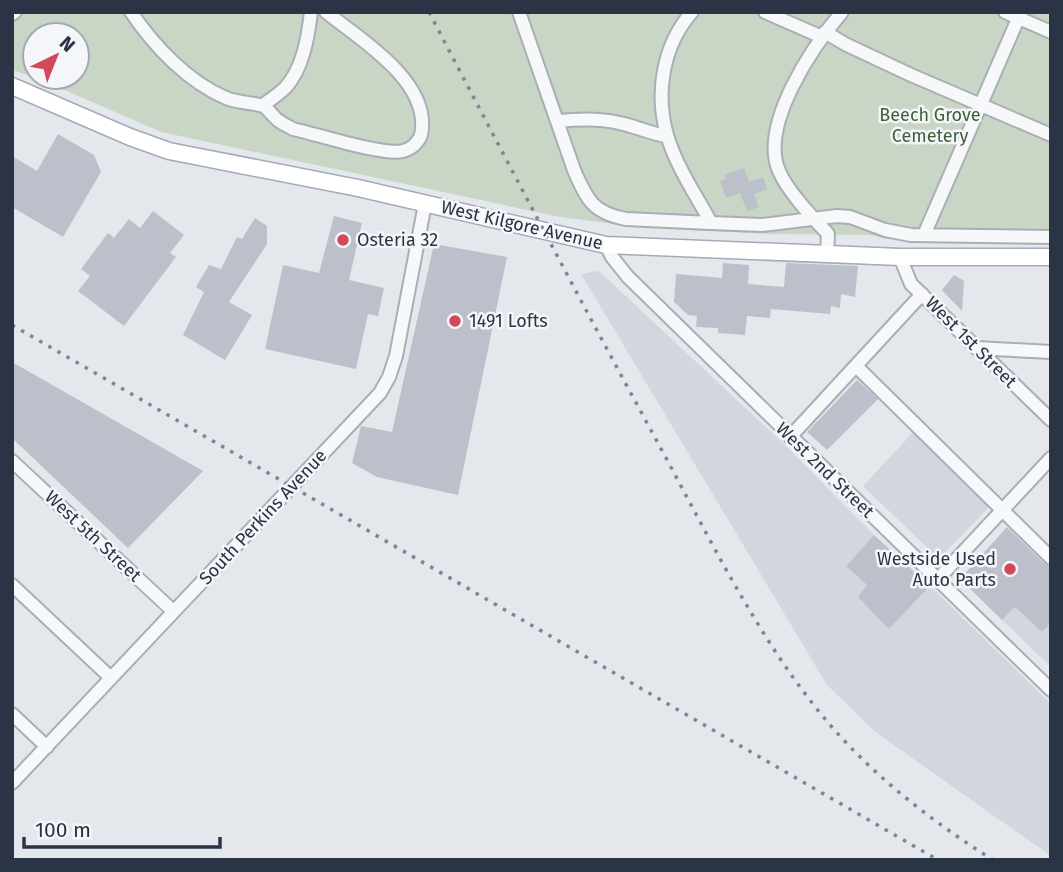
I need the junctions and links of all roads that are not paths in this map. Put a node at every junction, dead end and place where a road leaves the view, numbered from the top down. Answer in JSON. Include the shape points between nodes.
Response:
{"nodes":[{"id":1,"x":131,"y":12,"type":"edge"},
{"id":2,"x":311,"y":12,"type":"edge"},
{"id":3,"x":326,"y":12,"type":"edge"},
{"id":4,"x":519,"y":12,"type":"edge"},
{"id":5,"x":692,"y":12,"type":"edge"},
{"id":6,"x":765,"y":12,"type":"edge"},
{"id":7,"x":842,"y":12,"type":"edge"},
{"id":8,"x":1005,"y":12,"type":"edge"},
{"id":9,"x":1019,"y":15,"type":"edge"},
{"id":10,"x":1051,"y":32,"type":"edge"},
{"id":11,"x":824,"y":34,"type":"junction"},
{"id":12,"x":12,"y":86,"type":"edge"},
{"id":13,"x":980,"y":104,"type":"junction"},
{"id":14,"x":263,"y":105,"type":"junction"},
{"id":15,"x":558,"y":121,"type":"junction"},
{"id":16,"x":1051,"y":135,"type":"edge"},
{"id":17,"x":667,"y":136,"type":"junction"},
{"id":18,"x":425,"y":204,"type":"junction"},
{"id":19,"x":815,"y":220,"type":"junction"},
{"id":20,"x":711,"y":223,"type":"junction"},
{"id":21,"x":924,"y":235,"type":"junction"},
{"id":22,"x":1051,"y":236,"type":"edge"},
{"id":23,"x":606,"y":245,"type":"junction"},
{"id":24,"x":827,"y":254,"type":"junction"},
{"id":25,"x":900,"y":257,"type":"junction"},
{"id":26,"x":1051,"y":257,"type":"edge"},
{"id":27,"x":922,"y":294,"type":"junction"},
{"id":28,"x":976,"y":348,"type":"junction"},
{"id":29,"x":1051,"y":352,"type":"edge"},
{"id":30,"x":856,"y":366,"type":"junction"},
{"id":31,"x":1051,"y":420,"type":"edge"},
{"id":32,"x":790,"y":437,"type":"junction"},
{"id":33,"x":1051,"y":458,"type":"edge"},
{"id":34,"x":12,"y":461,"type":"edge"},
{"id":35,"x":1002,"y":510,"type":"junction"},
{"id":36,"x":1051,"y":558,"type":"edge"},
{"id":37,"x":938,"y":579,"type":"junction"},
{"id":38,"x":12,"y":585,"type":"edge"},
{"id":39,"x":173,"y":611,"type":"junction"},
{"id":40,"x":111,"y":678,"type":"junction"},
{"id":41,"x":1051,"y":690,"type":"edge"},
{"id":42,"x":12,"y":714,"type":"edge"},
{"id":43,"x":47,"y":747,"type":"junction"},
{"id":44,"x":12,"y":783,"type":"edge"}],
"edges":[{"from":1,"to":14,"type":"street","via":[[198,83],[237,103]]},
{"from":2,"to":14,"type":"street","via":[[305,46],[292,79]]},
{"from":3,"to":14,"type":"street","via":[[404,77],[422,114],[417,142],[403,151],[374,149],[293,129]]},
{"from":4,"to":15,"type":"street"},
{"from":5,"to":17,"type":"street","via":[[667,52],[663,74]]},
{"from":6,"to":11,"type":"street"},
{"from":7,"to":11,"type":"street"},
{"from":8,"to":9,"type":"street"},
{"from":9,"to":10,"type":"street"},
{"from":9,"to":13,"type":"street"},
{"from":11,"to":13,"type":"street"},
{"from":11,"to":19,"type":"street","via":[[784,105],[775,148],[783,180]]},
{"from":12,"to":18,"type":"main road","name":"West Kilgore Avenue","via":[[161,149]]},
{"from":13,"to":16,"type":"street"},
{"from":13,"to":21,"type":"street"},
{"from":15,"to":17,"type":"street","via":[[621,123]]},
{"from":15,"to":20,"type":"street","via":[[583,191],[600,211],[626,219]]},
{"from":17,"to":20,"type":"street"},
{"from":18,"to":23,"type":"main road","name":"West Kilgore Avenue"},
{"from":18,"to":39,"type":"street","name":"South Perkins Avenue","via":[[396,356],[380,393]]},
{"from":19,"to":20,"type":"street"},
{"from":19,"to":21,"type":"street","via":[[850,216],[885,230]]},
{"from":19,"to":24,"type":"street","via":[[828,234]]},
{"from":21,"to":22,"type":"street"},
{"from":23,"to":24,"type":"main road","name":"West Kilgore Avenue"},
{"from":23,"to":32,"type":"street","name":"West 2nd Street","via":[[628,276]]},
{"from":24,"to":25,"type":"main road","name":"West Kilgore Avenue"},
{"from":25,"to":26,"type":"main road","name":"West Kilgore Avenue"},
{"from":25,"to":27,"type":"street","name":"West 1st Street","via":[[907,277]]},
{"from":27,"to":28,"type":"street","name":"West 1st Street"},
{"from":27,"to":30,"type":"street"},
{"from":28,"to":29,"type":"street"},
{"from":28,"to":31,"type":"street","name":"West 1st Street"},
{"from":30,"to":32,"type":"street"},
{"from":30,"to":35,"type":"street"},
{"from":32,"to":37,"type":"street","name":"West 2nd Street"},
{"from":33,"to":35,"type":"street"},
{"from":34,"to":39,"type":"street","name":"West 5th Street"},
{"from":35,"to":36,"type":"street"},
{"from":35,"to":37,"type":"street"},
{"from":37,"to":41,"type":"street","name":"West 2nd Street"},
{"from":38,"to":40,"type":"street"},
{"from":39,"to":40,"type":"street","name":"South Perkins Avenue"},
{"from":40,"to":43,"type":"street","name":"South Perkins Avenue"},
{"from":42,"to":43,"type":"street"},
{"from":43,"to":44,"type":"street","name":"South Perkins Avenue"}]}
